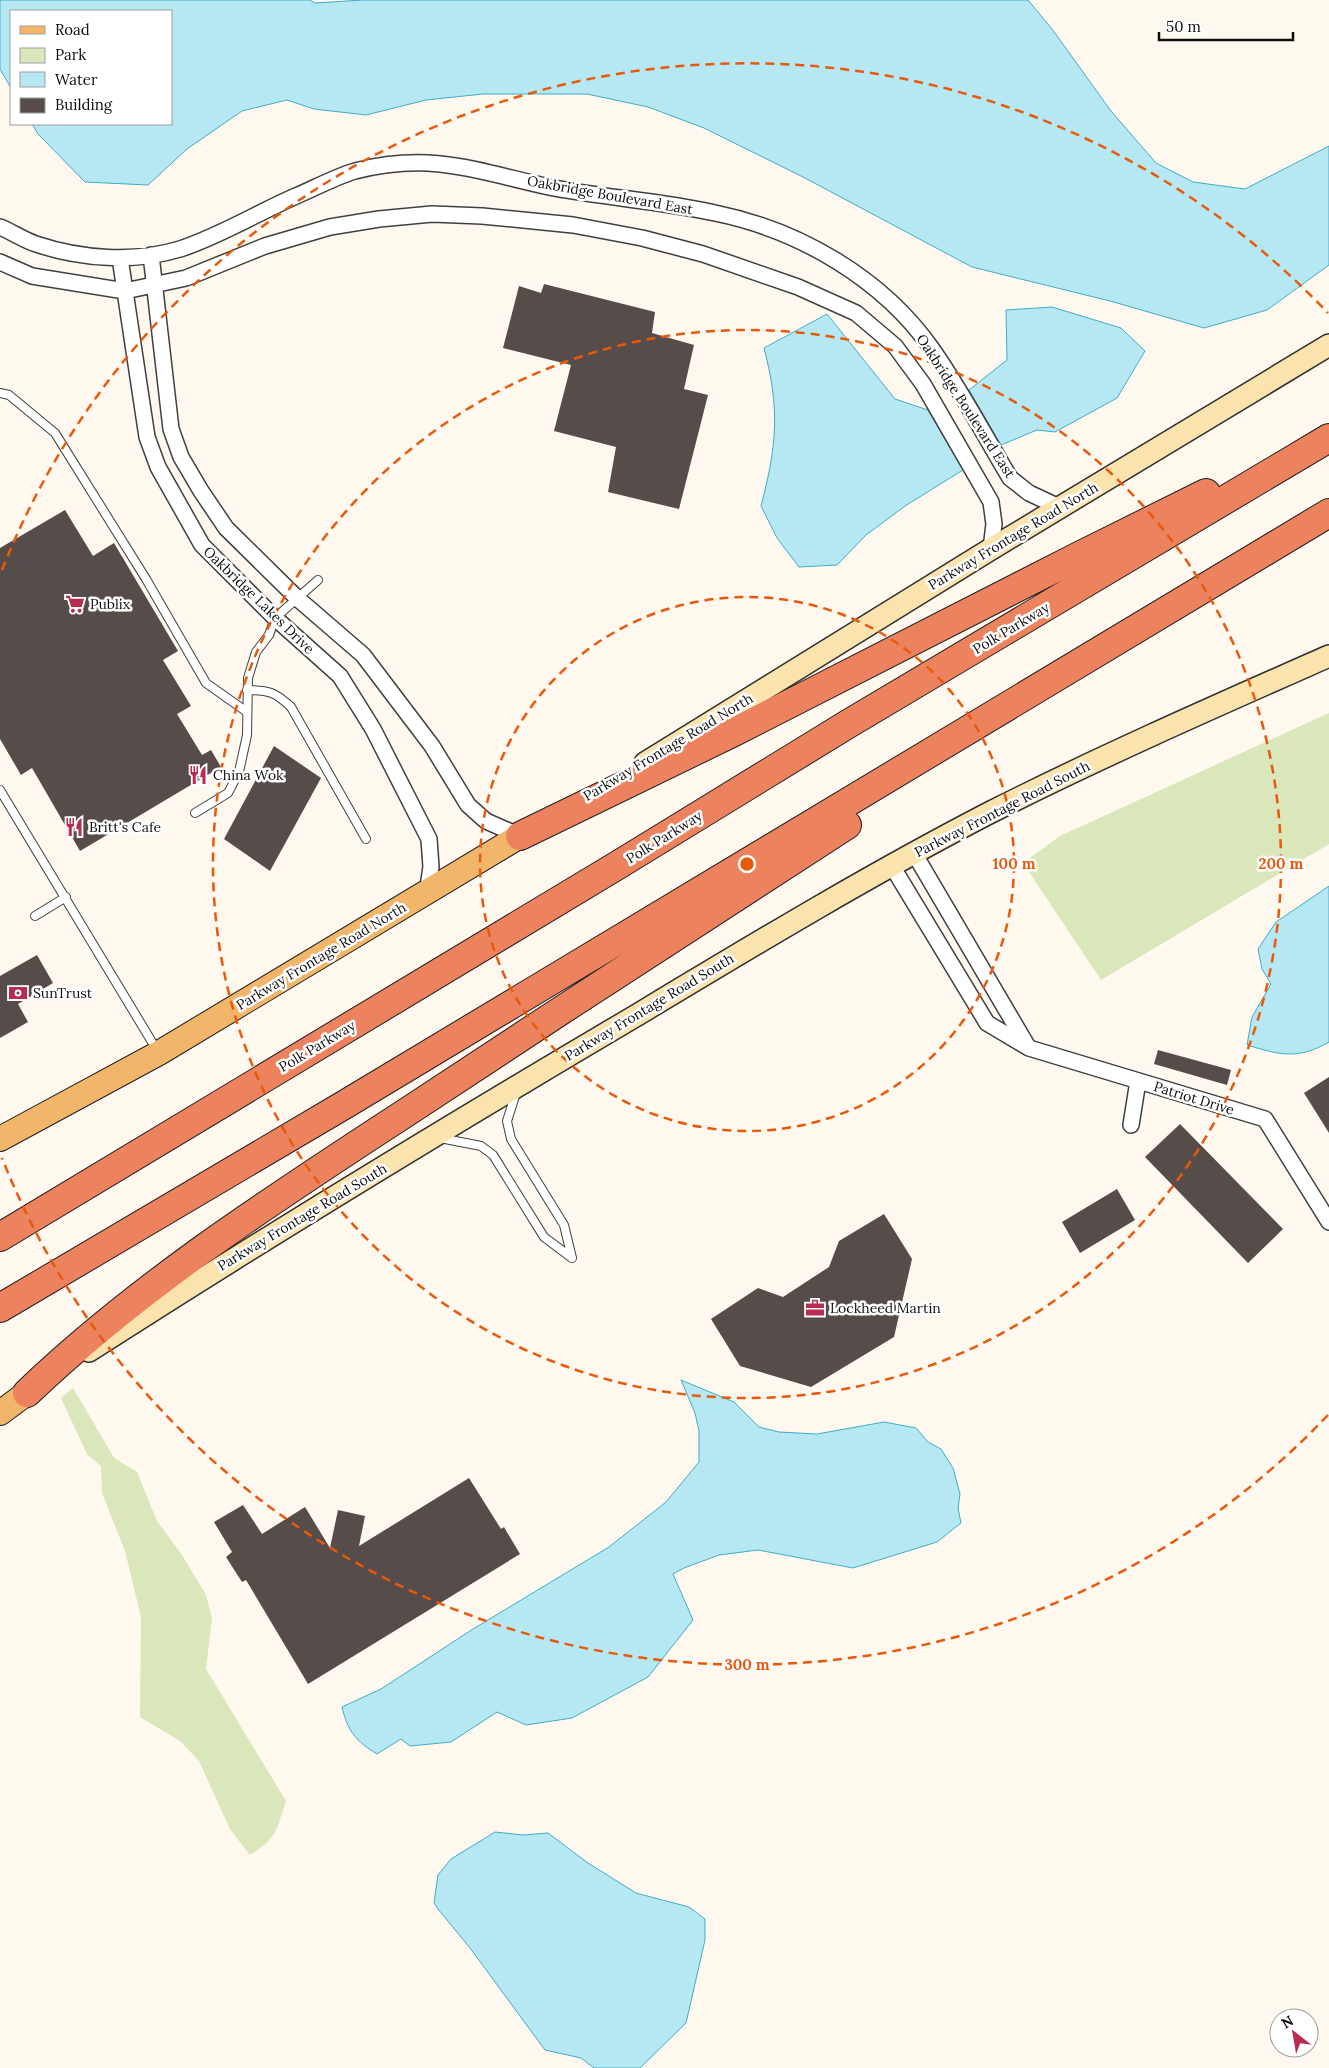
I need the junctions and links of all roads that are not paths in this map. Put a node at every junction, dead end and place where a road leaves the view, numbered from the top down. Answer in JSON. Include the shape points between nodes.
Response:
{"nodes":[{"id":1,"x":0,"y":226,"type":"edge"},
{"id":2,"x":151,"y":254,"type":"junction"},
{"id":3,"x":120,"y":258,"type":"junction"},
{"id":4,"x":0,"y":262,"type":"edge"},
{"id":5,"x":155,"y":285,"type":"junction"},
{"id":6,"x":125,"y":291,"type":"junction"},
{"id":7,"x":1329,"y":345,"type":"edge"},
{"id":8,"x":0,"y":393,"type":"edge"},
{"id":9,"x":1329,"y":437,"type":"edge"},
{"id":10,"x":1060,"y":507,"type":"junction"},
{"id":11,"x":1329,"y":512,"type":"edge"},
{"id":12,"x":991,"y":549,"type":"junction"},
{"id":13,"x":318,"y":580,"type":"dead end"},
{"id":14,"x":297,"y":598,"type":"junction"},
{"id":15,"x":275,"y":618,"type":"junction"},
{"id":16,"x":1124,"y":637,"type":"junction"},
{"id":17,"x":1329,"y":656,"type":"edge"},
{"id":18,"x":247,"y":690,"type":"junction"},
{"id":19,"x":247,"y":712,"type":"junction"},
{"id":20,"x":0,"y":790,"type":"edge"},
{"id":21,"x":195,"y":813,"type":"dead end"},
{"id":22,"x":520,"y":836,"type":"junction"},
{"id":23,"x":366,"y":839,"type":"dead end"},
{"id":24,"x":914,"y":853,"type":"junction"},
{"id":25,"x":892,"y":866,"type":"junction"},
{"id":26,"x":426,"y":893,"type":"junction"},
{"id":27,"x":66,"y":897,"type":"junction"},
{"id":28,"x":35,"y":916,"type":"dead end"},
{"id":29,"x":1029,"y":1048,"type":"junction"},
{"id":30,"x":159,"y":1053,"type":"junction"},
{"id":31,"x":1138,"y":1081,"type":"junction"},
{"id":32,"x":520,"y":1084,"type":"junction"},
{"id":33,"x":1131,"y":1125,"type":"dead end"},
{"id":34,"x":434,"y":1137,"type":"junction"},
{"id":35,"x":0,"y":1139,"type":"edge"},
{"id":36,"x":1323,"y":1198,"type":"edge"},
{"id":37,"x":1329,"y":1222,"type":"edge"},
{"id":38,"x":0,"y":1237,"type":"edge"},
{"id":39,"x":0,"y":1308,"type":"edge"},
{"id":40,"x":27,"y":1393,"type":"junction"},
{"id":41,"x":0,"y":1413,"type":"edge"}],
"edges":[{"from":1,"to":3,"type":"street","name":"Oakbridge Boulevard East","via":[[34,244],[71,253]]},
{"from":2,"to":3,"type":"street","name":"Oakbridge Boulevard East"},
{"from":2,"to":5,"type":"street","name":"Oakbridge Lakes Drive"},
{"from":2,"to":10,"type":"street","name":"Oakbridge Boulevard East","via":[[177,250],[213,236],[350,172],[405,162],[461,166],[555,188],[715,213],[779,232],[818,251],[873,288],[906,317],[930,346],[1010,478],[1029,493]]},
{"from":3,"to":6,"type":"street","name":"Oakbridge Lakes Drive"},
{"from":4,"to":6,"type":"street","name":"Oakbridge Boulevard East","via":[[32,276]]},
{"from":5,"to":6,"type":"street","name":"Oakbridge Boulevard East"},
{"from":5,"to":12,"type":"street","name":"Oakbridge Boulevard East","via":[[190,276],[265,246],[330,228],[432,214],[572,224],[703,254],[856,313],[895,346],[937,407],[991,502],[994,524]]},
{"from":5,"to":14,"type":"street","name":"Oakbridge Lakes Drive","via":[[167,405],[181,457],[226,528]]},
{"from":6,"to":15,"type":"street","name":"Oakbridge Lakes Drive","via":[[147,437],[158,467],[202,545]]},
{"from":7,"to":10,"type":"main road","name":"Parkway Frontage Road North"},
{"from":8,"to":19,"type":"lane","via":[[9,395],[55,433],[146,579],[206,684]]},
{"from":9,"to":22,"type":"highway","via":[[1087,551],[734,732]]},
{"from":9,"to":38,"type":"highway","name":"Polk Parkway"},
{"from":10,"to":12,"type":"main road","name":"Parkway Frontage Road North"},
{"from":11,"to":16,"type":"highway"},
{"from":12,"to":22,"type":"main road","name":"Parkway Frontage Road North","via":[[654,758]]},
{"from":13,"to":14,"type":"lane"},
{"from":14,"to":15,"type":"lane"},
{"from":14,"to":22,"type":"street","name":"Oakbridge Lakes Drive","via":[[363,655],[432,746],[468,806],[486,821]]},
{"from":15,"to":18,"type":"lane","via":[[269,635],[256,652]]},
{"from":15,"to":26,"type":"street","name":"Oakbridge Lakes Drive","via":[[340,676],[373,729],[429,839],[430,867]]},
{"from":16,"to":39,"type":"highway"},
{"from":16,"to":40,"type":"highway","via":[[981,738],[262,1206],[167,1277],[58,1364]]},
{"from":17,"to":24,"type":"main road","name":"Parkway Frontage Road South","via":[[1186,719]]},
{"from":18,"to":19,"type":"lane"},
{"from":18,"to":23,"type":"lane","via":[[269,690],[291,707]]},
{"from":19,"to":21,"type":"lane","via":[[247,735],[239,772],[228,793]]},
{"from":20,"to":27,"type":"lane"},
{"from":22,"to":26,"type":"main road","name":"Parkway Frontage Road North"},
{"from":24,"to":25,"type":"main road","name":"Parkway Frontage Road South"},
{"from":24,"to":29,"type":"street"},
{"from":25,"to":29,"type":"street","name":"Patriot Drive","via":[[987,1023]]},
{"from":25,"to":32,"type":"main road","name":"Parkway Frontage Road South"},
{"from":26,"to":30,"type":"main road","name":"Parkway Frontage Road North"},
{"from":27,"to":28,"type":"lane"},
{"from":27,"to":30,"type":"lane"},
{"from":29,"to":31,"type":"street","name":"Patriot Drive"},
{"from":30,"to":35,"type":"main road","name":"Parkway Frontage Road North"},
{"from":31,"to":33,"type":"street"},
{"from":31,"to":36,"type":"street","name":"Patriot Drive","via":[[1265,1119]]},
{"from":32,"to":34,"type":"main road","name":"Parkway Frontage Road South"},
{"from":32,"to":34,"type":"lane","via":[[507,1121],[511,1139],[564,1225],[572,1258],[544,1237],[493,1154],[482,1146]]},
{"from":34,"to":40,"type":"main road","name":"Parkway Frontage Road South","via":[[239,1255]]},
{"from":36,"to":37,"type":"street","name":"Patriot Drive"},
{"from":40,"to":41,"type":"main road","name":"Parkway Frontage Road South"}]}
